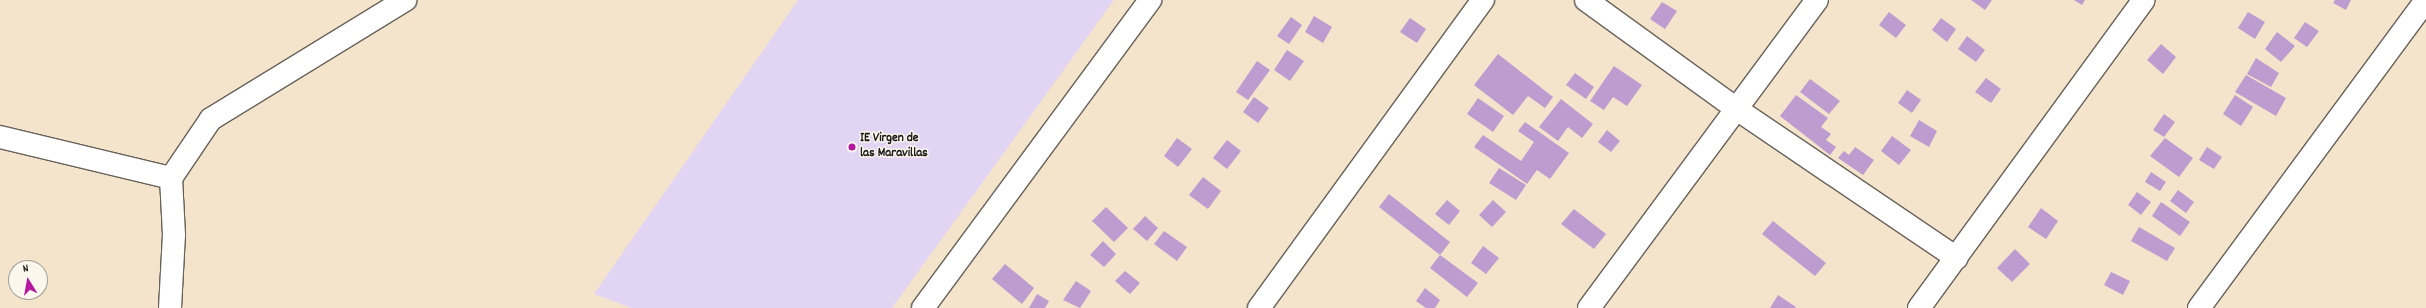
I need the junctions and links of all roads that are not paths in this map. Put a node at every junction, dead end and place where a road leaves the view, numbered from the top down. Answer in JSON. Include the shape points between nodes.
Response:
{"nodes":[{"id":1,"x":405,"y":0,"type":"edge"},
{"id":2,"x":1150,"y":0,"type":"edge"},
{"id":3,"x":1483,"y":0,"type":"edge"},
{"id":4,"x":1586,"y":0,"type":"edge"},
{"id":5,"x":1817,"y":0,"type":"edge"},
{"id":6,"x":2144,"y":0,"type":"edge"},
{"id":7,"x":2426,"y":0,"type":"edge"},
{"id":8,"x":1738,"y":110,"type":"junction"},
{"id":9,"x":0,"y":137,"type":"edge"},
{"id":10,"x":170,"y":178,"type":"junction"},
{"id":11,"x":1956,"y":258,"type":"junction"},
{"id":12,"x":170,"y":308,"type":"edge"},
{"id":13,"x":923,"y":308,"type":"edge"},
{"id":14,"x":1259,"y":308,"type":"edge"},
{"id":15,"x":1589,"y":308,"type":"edge"},
{"id":16,"x":1919,"y":308,"type":"edge"},
{"id":17,"x":2200,"y":308,"type":"edge"}],
"edges":[{"from":1,"to":10,"type":"street","via":[[211,119]]},
{"from":2,"to":13,"type":"street"},
{"from":3,"to":14,"type":"street"},
{"from":4,"to":8,"type":"street"},
{"from":5,"to":8,"type":"street"},
{"from":6,"to":11,"type":"street"},
{"from":7,"to":17,"type":"street"},
{"from":8,"to":11,"type":"street"},
{"from":8,"to":15,"type":"street"},
{"from":9,"to":10,"type":"street"},
{"from":10,"to":12,"type":"street","via":[[174,235]]},
{"from":11,"to":16,"type":"street"}]}
